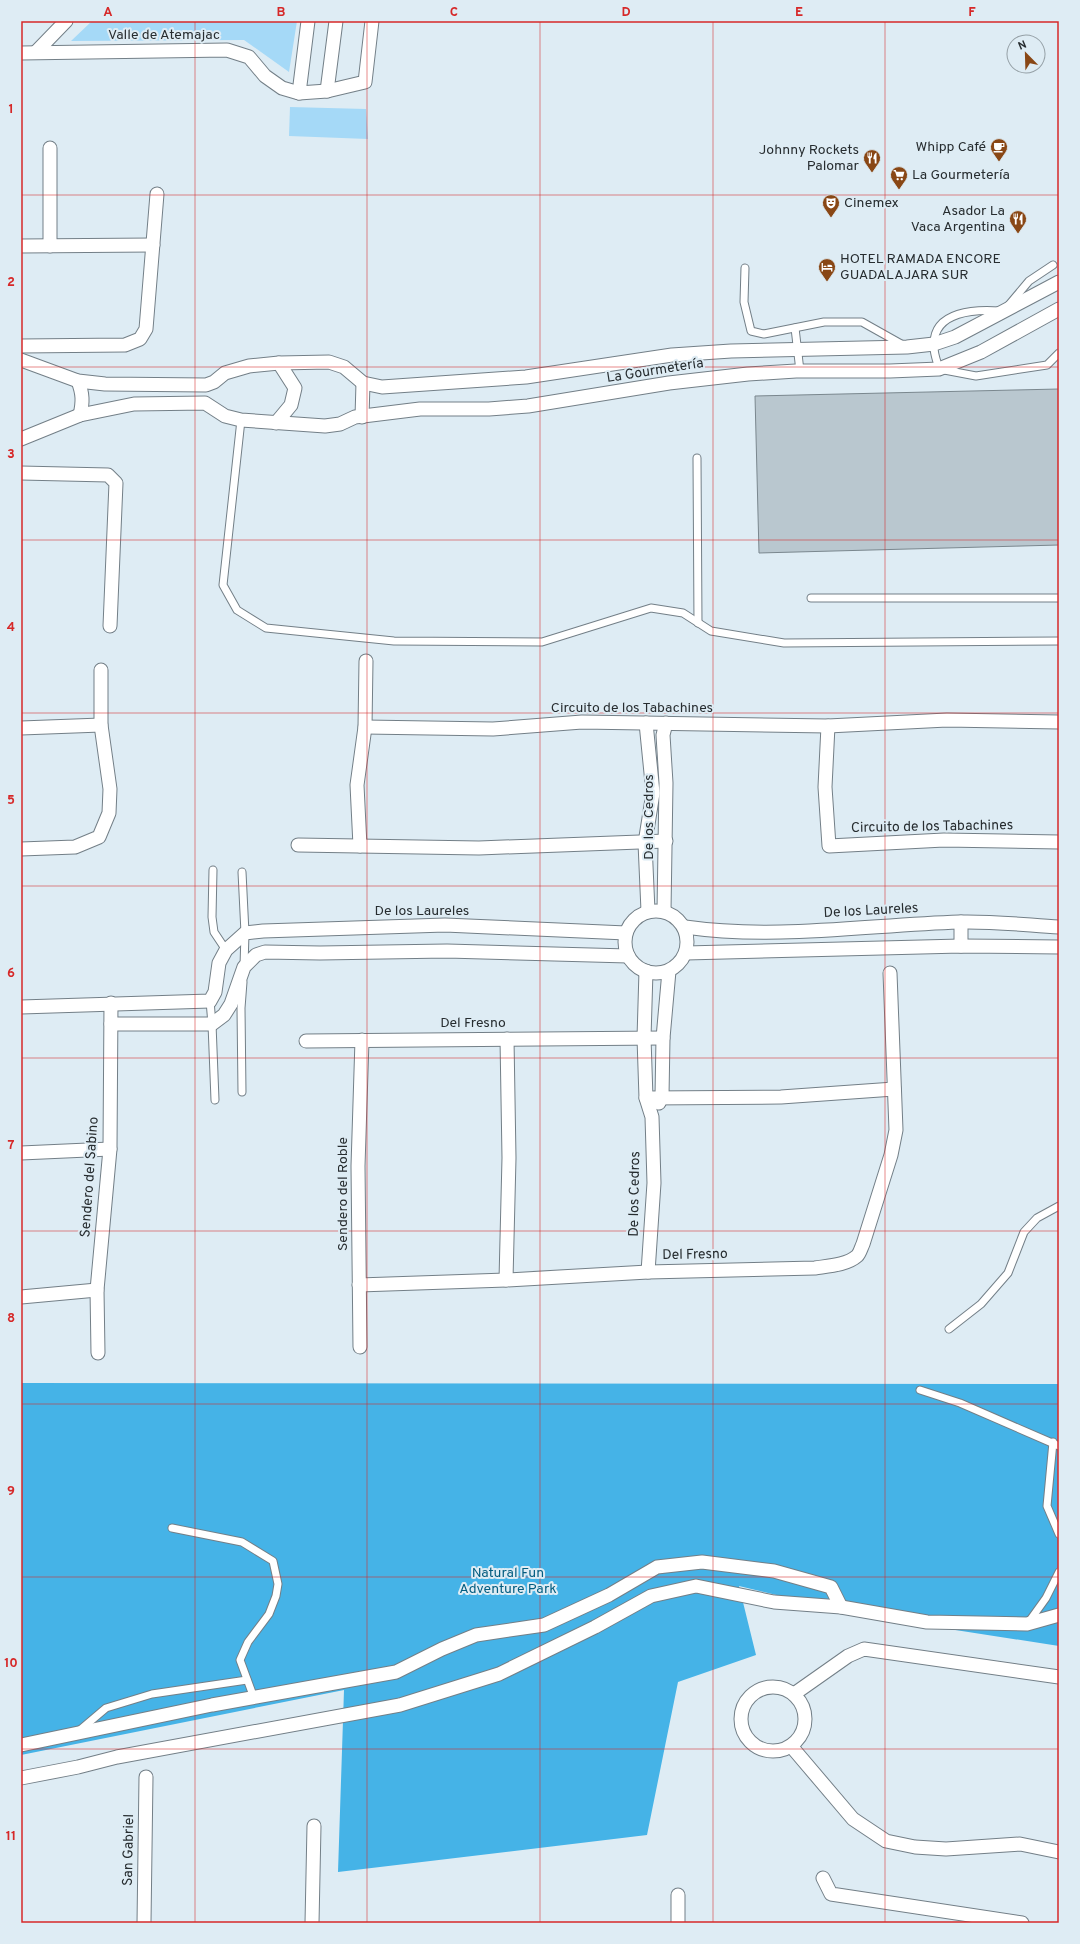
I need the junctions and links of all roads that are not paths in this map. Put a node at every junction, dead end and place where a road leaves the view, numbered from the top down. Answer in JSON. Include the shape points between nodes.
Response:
{"nodes":[{"id":1,"x":66,"y":21,"type":"edge"},
{"id":2,"x":308,"y":21,"type":"edge"},
{"id":3,"x":336,"y":21,"type":"edge"},
{"id":4,"x":372,"y":21,"type":"edge"},
{"id":5,"x":36,"y":52,"type":"junction"},
{"id":6,"x":21,"y":53,"type":"edge"},
{"id":7,"x":327,"y":91,"type":"junction"},
{"id":8,"x":299,"y":93,"type":"junction"},
{"id":9,"x":50,"y":148,"type":"dead end"},
{"id":10,"x":157,"y":194,"type":"dead end"},
{"id":11,"x":153,"y":245,"type":"junction"},
{"id":12,"x":21,"y":246,"type":"edge"},
{"id":13,"x":50,"y":246,"type":"junction"},
{"id":14,"x":1053,"y":265,"type":"dead end"},
{"id":15,"x":745,"y":268,"type":"dead end"},
{"id":16,"x":1059,"y":282,"type":"edge"},
{"id":17,"x":1059,"y":309,"type":"edge"},
{"id":18,"x":1004,"y":311,"type":"junction"},
{"id":19,"x":795,"y":328,"type":"junction"},
{"id":20,"x":934,"y":344,"type":"junction"},
{"id":21,"x":21,"y":346,"type":"edge"},
{"id":22,"x":907,"y":347,"type":"junction"},
{"id":23,"x":796,"y":350,"type":"junction"},
{"id":24,"x":1059,"y":354,"type":"edge"},
{"id":25,"x":21,"y":360,"type":"edge"},
{"id":26,"x":279,"y":363,"type":"junction"},
{"id":27,"x":939,"y":369,"type":"junction"},
{"id":28,"x":800,"y":371,"type":"junction"},
{"id":29,"x":78,"y":381,"type":"junction"},
{"id":30,"x":363,"y":383,"type":"junction"},
{"id":31,"x":80,"y":415,"type":"junction"},
{"id":32,"x":362,"y":417,"type":"junction"},
{"id":33,"x":241,"y":420,"type":"junction"},
{"id":34,"x":276,"y":423,"type":"junction"},
{"id":35,"x":21,"y":439,"type":"edge"},
{"id":36,"x":696,"y":458,"type":"dead end"},
{"id":37,"x":21,"y":473,"type":"edge"},
{"id":38,"x":811,"y":598,"type":"dead end"},
{"id":39,"x":1059,"y":598,"type":"edge"},
{"id":40,"x":698,"y":623,"type":"junction"},
{"id":41,"x":110,"y":626,"type":"dead end"},
{"id":42,"x":1059,"y":641,"type":"edge"},
{"id":43,"x":366,"y":661,"type":"dead end"},
{"id":44,"x":101,"y":670,"type":"dead end"},
{"id":45,"x":1059,"y":722,"type":"edge"},
{"id":46,"x":646,"y":723,"type":"junction"},
{"id":47,"x":666,"y":723,"type":"junction"},
{"id":48,"x":101,"y":725,"type":"junction"},
{"id":49,"x":828,"y":726,"type":"junction"},
{"id":50,"x":364,"y":727,"type":"junction"},
{"id":51,"x":21,"y":728,"type":"edge"},
{"id":52,"x":666,"y":841,"type":"junction"},
{"id":53,"x":645,"y":842,"type":"junction"},
{"id":54,"x":1059,"y":842,"type":"edge"},
{"id":55,"x":298,"y":845,"type":"dead end"},
{"id":56,"x":360,"y":846,"type":"junction"},
{"id":57,"x":21,"y":849,"type":"edge"},
{"id":58,"x":212,"y":870,"type":"dead end"},
{"id":59,"x":242,"y":872,"type":"dead end"},
{"id":60,"x":648,"y":911,"type":"junction"},
{"id":61,"x":664,"y":911,"type":"junction"},
{"id":62,"x":961,"y":922,"type":"junction"},
{"id":63,"x":685,"y":927,"type":"junction"},
{"id":64,"x":1059,"y":927,"type":"edge"},
{"id":65,"x":245,"y":933,"type":"junction"},
{"id":66,"x":626,"y":933,"type":"junction"},
{"id":67,"x":961,"y":946,"type":"junction"},
{"id":68,"x":1059,"y":947,"type":"edge"},
{"id":69,"x":226,"y":950,"type":"junction"},
{"id":70,"x":686,"y":953,"type":"junction"},
{"id":71,"x":628,"y":956,"type":"junction"},
{"id":72,"x":244,"y":967,"type":"junction"},
{"id":73,"x":669,"y":971,"type":"junction"},
{"id":74,"x":646,"y":972,"type":"junction"},
{"id":75,"x":890,"y":972,"type":"dead end"},
{"id":76,"x":210,"y":1001,"type":"junction"},
{"id":77,"x":111,"y":1003,"type":"junction"},
{"id":78,"x":21,"y":1007,"type":"edge"},
{"id":79,"x":111,"y":1024,"type":"junction"},
{"id":80,"x":212,"y":1024,"type":"junction"},
{"id":81,"x":644,"y":1038,"type":"junction"},
{"id":82,"x":663,"y":1038,"type":"junction"},
{"id":83,"x":507,"y":1039,"type":"junction"},
{"id":84,"x":362,"y":1040,"type":"junction"},
{"id":85,"x":306,"y":1041,"type":"dead end"},
{"id":86,"x":894,"y":1088,"type":"junction"},
{"id":87,"x":242,"y":1092,"type":"dead end"},
{"id":88,"x":662,"y":1096,"type":"junction"},
{"id":89,"x":646,"y":1098,"type":"junction"},
{"id":90,"x":215,"y":1100,"type":"dead end"},
{"id":91,"x":652,"y":1117,"type":"junction"},
{"id":92,"x":110,"y":1149,"type":"junction"},
{"id":93,"x":21,"y":1153,"type":"edge"},
{"id":94,"x":1059,"y":1206,"type":"edge"},
{"id":95,"x":648,"y":1272,"type":"junction"},
{"id":96,"x":506,"y":1280,"type":"junction"},
{"id":97,"x":359,"y":1284,"type":"junction"},
{"id":98,"x":97,"y":1290,"type":"junction"},
{"id":99,"x":21,"y":1297,"type":"edge"},
{"id":100,"x":949,"y":1329,"type":"dead end"},
{"id":101,"x":360,"y":1347,"type":"dead end"},
{"id":102,"x":98,"y":1353,"type":"dead end"},
{"id":103,"x":920,"y":1390,"type":"dead end"},
{"id":104,"x":1056,"y":1444,"type":"edge"},
{"id":105,"x":172,"y":1528,"type":"dead end"},
{"id":106,"x":1059,"y":1534,"type":"edge"},
{"id":107,"x":1059,"y":1572,"type":"edge"},
{"id":108,"x":841,"y":1607,"type":"junction"},
{"id":109,"x":1059,"y":1615,"type":"edge"},
{"id":110,"x":1027,"y":1624,"type":"junction"},
{"id":111,"x":1059,"y":1677,"type":"edge"},
{"id":112,"x":247,"y":1680,"type":"junction"},
{"id":113,"x":794,"y":1694,"type":"junction"},
{"id":114,"x":254,"y":1698,"type":"junction"},
{"id":115,"x":76,"y":1733,"type":"junction"},
{"id":116,"x":21,"y":1745,"type":"edge"},
{"id":117,"x":790,"y":1746,"type":"junction"},
{"id":118,"x":146,"y":1777,"type":"dead end"},
{"id":119,"x":21,"y":1778,"type":"edge"},
{"id":120,"x":314,"y":1826,"type":"dead end"},
{"id":121,"x":1059,"y":1852,"type":"edge"},
{"id":122,"x":823,"y":1878,"type":"dead end"},
{"id":123,"x":678,"y":1895,"type":"dead end"},
{"id":124,"x":144,"y":1923,"type":"edge"},
{"id":125,"x":312,"y":1923,"type":"edge"},
{"id":126,"x":678,"y":1923,"type":"edge"},
{"id":127,"x":1022,"y":1923,"type":"edge"}],
"edges":[{"from":1,"to":5,"type":"street"},
{"from":2,"to":8,"type":"street"},
{"from":3,"to":7,"type":"street"},
{"from":4,"to":7,"type":"street","name":"Valle de Atemajac","via":[[365,82]]},
{"from":5,"to":6,"type":"street","name":"Valle de Atemajac"},
{"from":5,"to":8,"type":"street","name":"Valle de Atemajac","via":[[227,50],[249,57],[265,76],[282,88]]},
{"from":7,"to":8,"type":"street","name":"Valle de Atemajac"},
{"from":9,"to":13,"type":"street"},
{"from":10,"to":11,"type":"street"},
{"from":11,"to":13,"type":"street"},
{"from":11,"to":21,"type":"street","via":[[146,329],[140,339],[125,345]]},
{"from":12,"to":13,"type":"street"},
{"from":14,"to":18,"type":"lane","via":[[1017,293]]},
{"from":15,"to":19,"type":"lane","via":[[744,302],[751,331],[764,334]]},
{"from":16,"to":18,"type":"street","name":"La Gourmetería"},
{"from":17,"to":27,"type":"street","name":"La Gourmetería","via":[[981,352]]},
{"from":18,"to":20,"type":"street","name":"La Gourmetería","via":[[955,337]]},
{"from":18,"to":20,"type":"lane","via":[[981,309],[962,312],[944,323],[936,332]]},
{"from":19,"to":22,"type":"lane","via":[[824,322],[862,322]]},
{"from":19,"to":23,"type":"lane"},
{"from":20,"to":22,"type":"street","name":"La Gourmetería"},
{"from":20,"to":27,"type":"lane"},
{"from":22,"to":23,"type":"street","name":"La Gourmetería"},
{"from":23,"to":28,"type":"lane"},
{"from":23,"to":30,"type":"street","name":"La Gourmetería","via":[[672,355],[526,377],[472,382],[382,387]]},
{"from":24,"to":27,"type":"lane","via":[[1047,365],[976,376]]},
{"from":25,"to":29,"type":"street"},
{"from":26,"to":29,"type":"street","via":[[249,366],[225,373],[206,385],[105,384]]},
{"from":26,"to":30,"type":"street","via":[[329,362],[344,367]]},
{"from":26,"to":34,"type":"street","via":[[295,388],[291,405]]},
{"from":27,"to":28,"type":"street","name":"La Gourmetería"},
{"from":28,"to":32,"type":"street","name":"La Gourmetería","via":[[677,382],[528,406],[420,409]]},
{"from":29,"to":31,"type":"street","via":[[83,398]]},
{"from":30,"to":32,"type":"street"},
{"from":31,"to":33,"type":"street","name":"La Gourmetería","via":[[134,404],[205,403],[225,416]]},
{"from":31,"to":35,"type":"street","name":"La Gourmetería"},
{"from":32,"to":34,"type":"street","name":"La Gourmetería","via":[[325,426]]},
{"from":33,"to":34,"type":"street","name":"La Gourmetería"},
{"from":33,"to":40,"type":"lane","via":[[223,585],[238,610],[266,628],[394,641],[542,642],[651,608],[683,613]]},
{"from":36,"to":40,"type":"lane"},
{"from":37,"to":41,"type":"street","via":[[108,475],[116,483]]},
{"from":38,"to":39,"type":"lane"},
{"from":40,"to":42,"type":"lane","via":[[711,631],[784,643]]},
{"from":43,"to":50,"type":"street"},
{"from":44,"to":48,"type":"street"},
{"from":45,"to":49,"type":"street","name":"Circuito de los Tabachines","via":[[947,720]]},
{"from":46,"to":47,"type":"street","name":"Circuito de los Tabachines"},
{"from":46,"to":50,"type":"street","name":"Circuito de los Tabachines","via":[[582,722],[493,729]]},
{"from":46,"to":53,"type":"street","name":"De los Cedros","via":[[653,793]]},
{"from":47,"to":49,"type":"street","name":"Circuito de los Tabachines"},
{"from":47,"to":52,"type":"street","name":"De los Cedros","via":[[663,735]]},
{"from":48,"to":51,"type":"street"},
{"from":48,"to":57,"type":"street","via":[[110,797],[109,813],[99,837],[75,847]]},
{"from":49,"to":54,"type":"street","name":"Circuito de los Tabachines","via":[[825,787],[829,846],[944,840]]},
{"from":50,"to":56,"type":"street","via":[[357,786]]},
{"from":52,"to":53,"type":"street"},
{"from":52,"to":61,"type":"street","name":"De los Cedros"},
{"from":53,"to":56,"type":"street","via":[[479,848]]},
{"from":53,"to":60,"type":"street","name":"De los Cedros"},
{"from":55,"to":56,"type":"street"},
{"from":58,"to":69,"type":"lane","via":[[214,932]]},
{"from":59,"to":65,"type":"lane"},
{"from":60,"to":61,"type":"street"},
{"from":60,"to":66,"type":"street","via":[[637,916]]},
{"from":61,"to":63,"type":"street","via":[[675,916]]},
{"from":62,"to":63,"type":"street","name":"De los Laureles","via":[[756,933],[720,932]]},
{"from":62,"to":64,"type":"street","name":"De los Laureles"},
{"from":62,"to":67,"type":"street"},
{"from":63,"to":70,"type":"street","via":[[688,939]]},
{"from":65,"to":66,"type":"street","name":"De los Laureles","via":[[445,925]]},
{"from":65,"to":69,"type":"street"},
{"from":65,"to":72,"type":"lane"},
{"from":66,"to":71,"type":"street","via":[[624,941]]},
{"from":67,"to":68,"type":"street"},
{"from":67,"to":70,"type":"street"},
{"from":69,"to":76,"type":"street","via":[[219,963],[215,992]]},
{"from":70,"to":73,"type":"street","via":[[679,964]]},
{"from":71,"to":72,"type":"street","via":[[447,951],[265,952],[256,955]]},
{"from":71,"to":74,"type":"street","via":[[635,965]]},
{"from":72,"to":80,"type":"street","via":[[231,1004],[224,1015]]},
{"from":72,"to":87,"type":"lane","via":[[241,1008]]},
{"from":73,"to":74,"type":"street"},
{"from":73,"to":82,"type":"street","name":"De los Cedros"},
{"from":74,"to":81,"type":"street","name":"De los Cedros"},
{"from":75,"to":86,"type":"street","name":"Del Fresno"},
{"from":76,"to":77,"type":"street"},
{"from":76,"to":80,"type":"lane"},
{"from":77,"to":78,"type":"street"},
{"from":77,"to":79,"type":"street","name":"Sendero del Sabino"},
{"from":79,"to":80,"type":"street"},
{"from":79,"to":92,"type":"street","name":"Sendero del Sabino"},
{"from":80,"to":90,"type":"lane"},
{"from":81,"to":82,"type":"street","name":"Del Fresno"},
{"from":81,"to":83,"type":"street","name":"Del Fresno"},
{"from":81,"to":89,"type":"street","name":"De los Cedros"},
{"from":82,"to":88,"type":"street","name":"De los Cedros"},
{"from":83,"to":84,"type":"street","name":"Del Fresno"},
{"from":83,"to":96,"type":"street","via":[[510,1158]]},
{"from":84,"to":85,"type":"street","name":"Del Fresno"},
{"from":84,"to":97,"type":"street","name":"Sendero del Roble","via":[[358,1166]]},
{"from":86,"to":88,"type":"street","via":[[781,1096]]},
{"from":86,"to":95,"type":"street","name":"Del Fresno","via":[[896,1130],[891,1155],[858,1255],[836,1264],[815,1268]]},
{"from":88,"to":89,"type":"street"},
{"from":88,"to":91,"type":"street","name":"De los Cedros"},
{"from":89,"to":91,"type":"street","name":"De los Cedros"},
{"from":91,"to":95,"type":"street","name":"De los Cedros","via":[[654,1183]]},
{"from":92,"to":93,"type":"street"},
{"from":92,"to":98,"type":"street","name":"Sendero del Sabino"},
{"from":94,"to":100,"type":"lane","via":[[1037,1218],[1024,1232],[1008,1273],[981,1304]]},
{"from":95,"to":96,"type":"street","name":"Del Fresno"},
{"from":96,"to":97,"type":"street","name":"Del Fresno"},
{"from":97,"to":101,"type":"street","name":"Sendero del Roble"},
{"from":98,"to":99,"type":"street"},
{"from":98,"to":102,"type":"street","name":"Sendero del Sabino"},
{"from":103,"to":104,"type":"lane","via":[[960,1403]]},
{"from":104,"to":106,"type":"lane","via":[[1047,1506]]},
{"from":105,"to":112,"type":"lane","via":[[242,1542],[273,1561],[278,1584],[276,1596],[269,1614],[248,1642],[240,1660]]},
{"from":107,"to":110,"type":"lane","via":[[1046,1598]]},
{"from":108,"to":110,"type":"street","via":[[927,1622]]},
{"from":108,"to":114,"type":"street","via":[[831,1587],[774,1571],[702,1562],[657,1567],[609,1595],[544,1624],[476,1635],[396,1672]]},
{"from":108,"to":119,"type":"street","via":[[774,1602],[696,1586],[651,1596],[595,1627],[499,1674],[400,1705],[118,1757]]},
{"from":109,"to":110,"type":"street"},
{"from":111,"to":113,"type":"street","via":[[864,1649],[848,1656]]},
{"from":112,"to":114,"type":"lane"},
{"from":112,"to":115,"type":"lane","via":[[152,1694],[106,1708]]},
{"from":113,"to":117,"type":"street","via":[[801,1702],[805,1718],[802,1734]]},
{"from":113,"to":117,"type":"street","via":[[777,1687],[759,1690],[745,1703],[741,1714],[744,1732],[756,1746],[773,1751]]},
{"from":114,"to":115,"type":"street"},
{"from":115,"to":116,"type":"street"},
{"from":117,"to":121,"type":"street","via":[[853,1819],[886,1841],[915,1847],[946,1849],[1020,1844]]},
{"from":118,"to":124,"type":"street","name":"San Gabriel"},
{"from":120,"to":125,"type":"street"},
{"from":122,"to":127,"type":"street","via":[[831,1894]]},
{"from":123,"to":126,"type":"street"}]}
